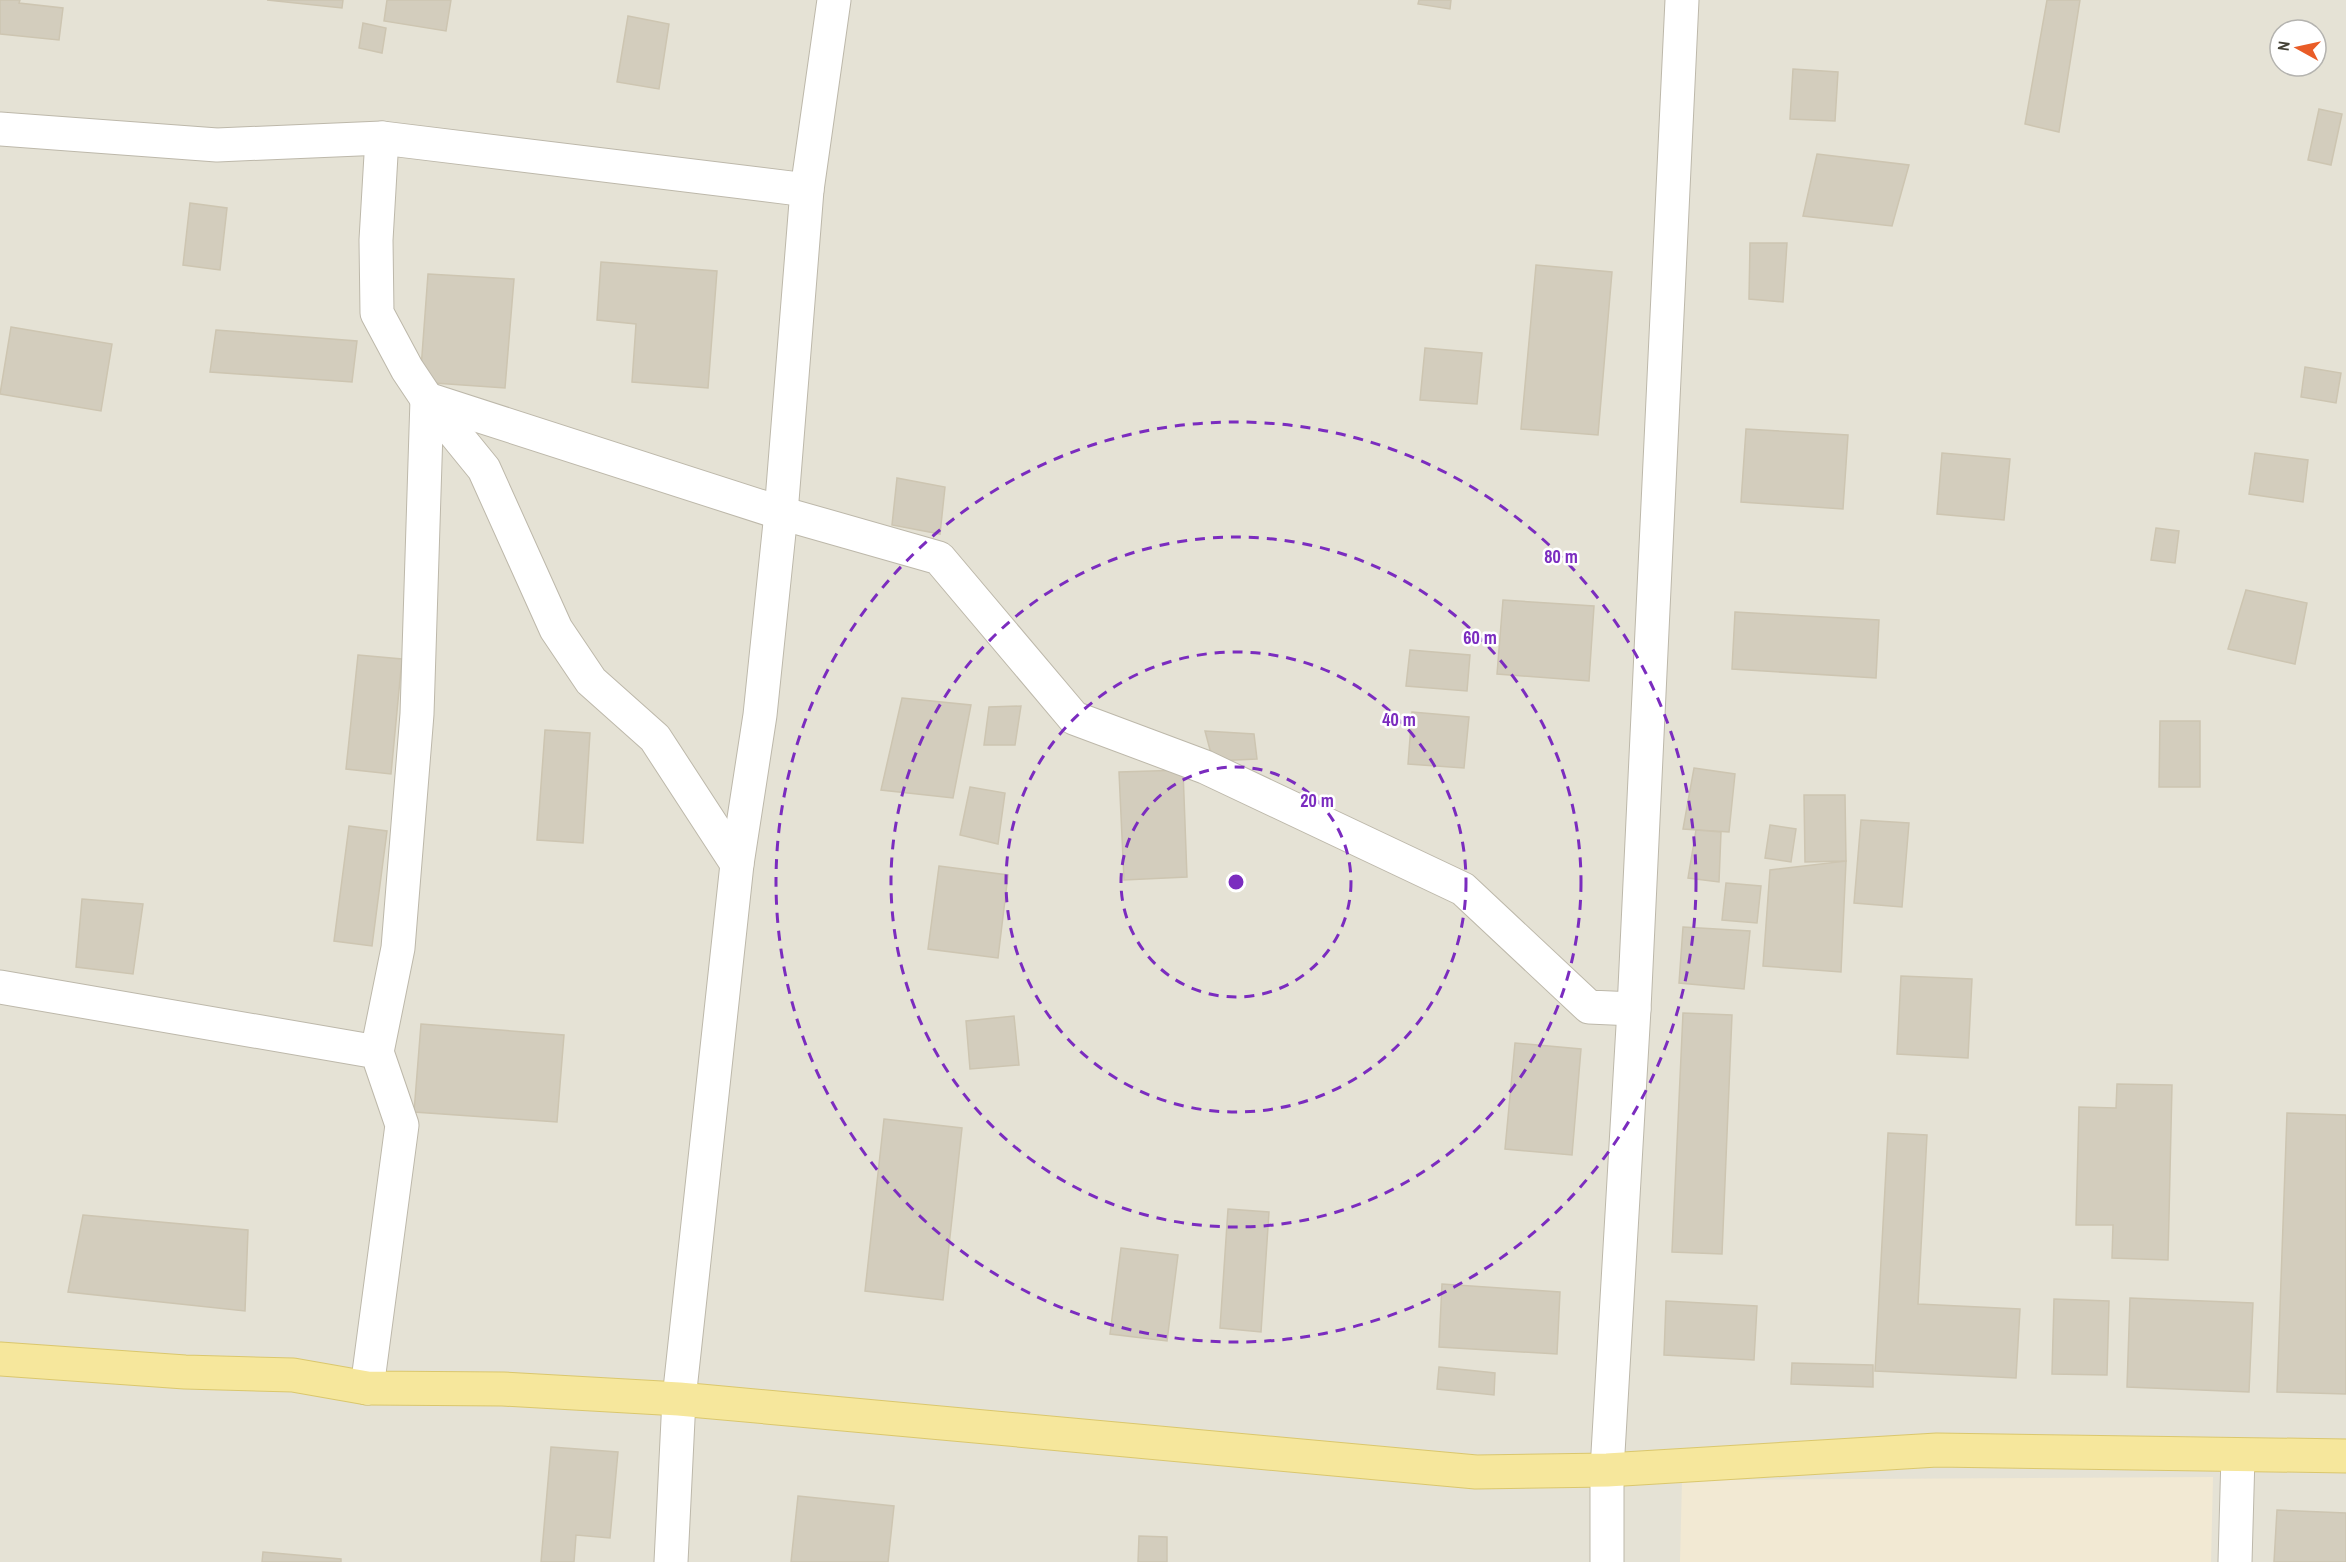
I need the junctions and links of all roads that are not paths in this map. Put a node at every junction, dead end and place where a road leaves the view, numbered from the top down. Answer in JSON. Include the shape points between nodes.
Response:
{"nodes":[{"id":1,"x":834,"y":0,"type":"edge"},
{"id":2,"x":1682,"y":0,"type":"edge"},
{"id":3,"x":0,"y":129,"type":"edge"},
{"id":4,"x":382,"y":138,"type":"junction"},
{"id":5,"x":807,"y":190,"type":"junction"},
{"id":6,"x":428,"y":399,"type":"junction"},
{"id":7,"x":781,"y":513,"type":"junction"},
{"id":8,"x":737,"y":864,"type":"junction"},
{"id":9,"x":0,"y":987,"type":"edge"},
{"id":10,"x":1634,"y":1009,"type":"junction"},
{"id":11,"x":377,"y":1052,"type":"junction"},
{"id":12,"x":0,"y":1359,"type":"edge"},
{"id":13,"x":367,"y":1389,"type":"junction"},
{"id":14,"x":679,"y":1399,"type":"junction"},
{"id":15,"x":2238,"y":1456,"type":"junction"},
{"id":16,"x":2346,"y":1456,"type":"edge"},
{"id":17,"x":1607,"y":1470,"type":"junction"},
{"id":18,"x":671,"y":1562,"type":"edge"},
{"id":19,"x":1607,"y":1562,"type":"edge"},
{"id":20,"x":2235,"y":1562,"type":"edge"}],
"edges":[{"from":1,"to":5,"type":"street"},
{"from":2,"to":10,"type":"street"},
{"from":3,"to":4,"type":"street","via":[[217,145]]},
{"from":4,"to":5,"type":"street"},
{"from":4,"to":6,"type":"street","via":[[376,240],[377,313]]},
{"from":5,"to":7,"type":"street"},
{"from":6,"to":7,"type":"street"},
{"from":6,"to":8,"type":"street","via":[[484,469],[556,628],[591,681],[655,738]]},
{"from":6,"to":11,"type":"street","via":[[417,714],[398,948]]},
{"from":7,"to":8,"type":"street","via":[[760,715]]},
{"from":7,"to":10,"type":"street","via":[[939,558],[1074,718],[1205,767],[1463,889],[1589,1007]]},
{"from":8,"to":14,"type":"street"},
{"from":9,"to":11,"type":"street"},
{"from":10,"to":17,"type":"street"},
{"from":11,"to":13,"type":"street","via":[[402,1125]]},
{"from":12,"to":13,"type":"main road","via":[[293,1375]]},
{"from":13,"to":14,"type":"main road","via":[[503,1389]]},
{"from":14,"to":17,"type":"main road","via":[[1476,1472]]},
{"from":14,"to":18,"type":"street"},
{"from":15,"to":16,"type":"main road"},
{"from":15,"to":17,"type":"main road","via":[[1937,1450]]},
{"from":15,"to":20,"type":"street"},
{"from":17,"to":19,"type":"street"}]}
